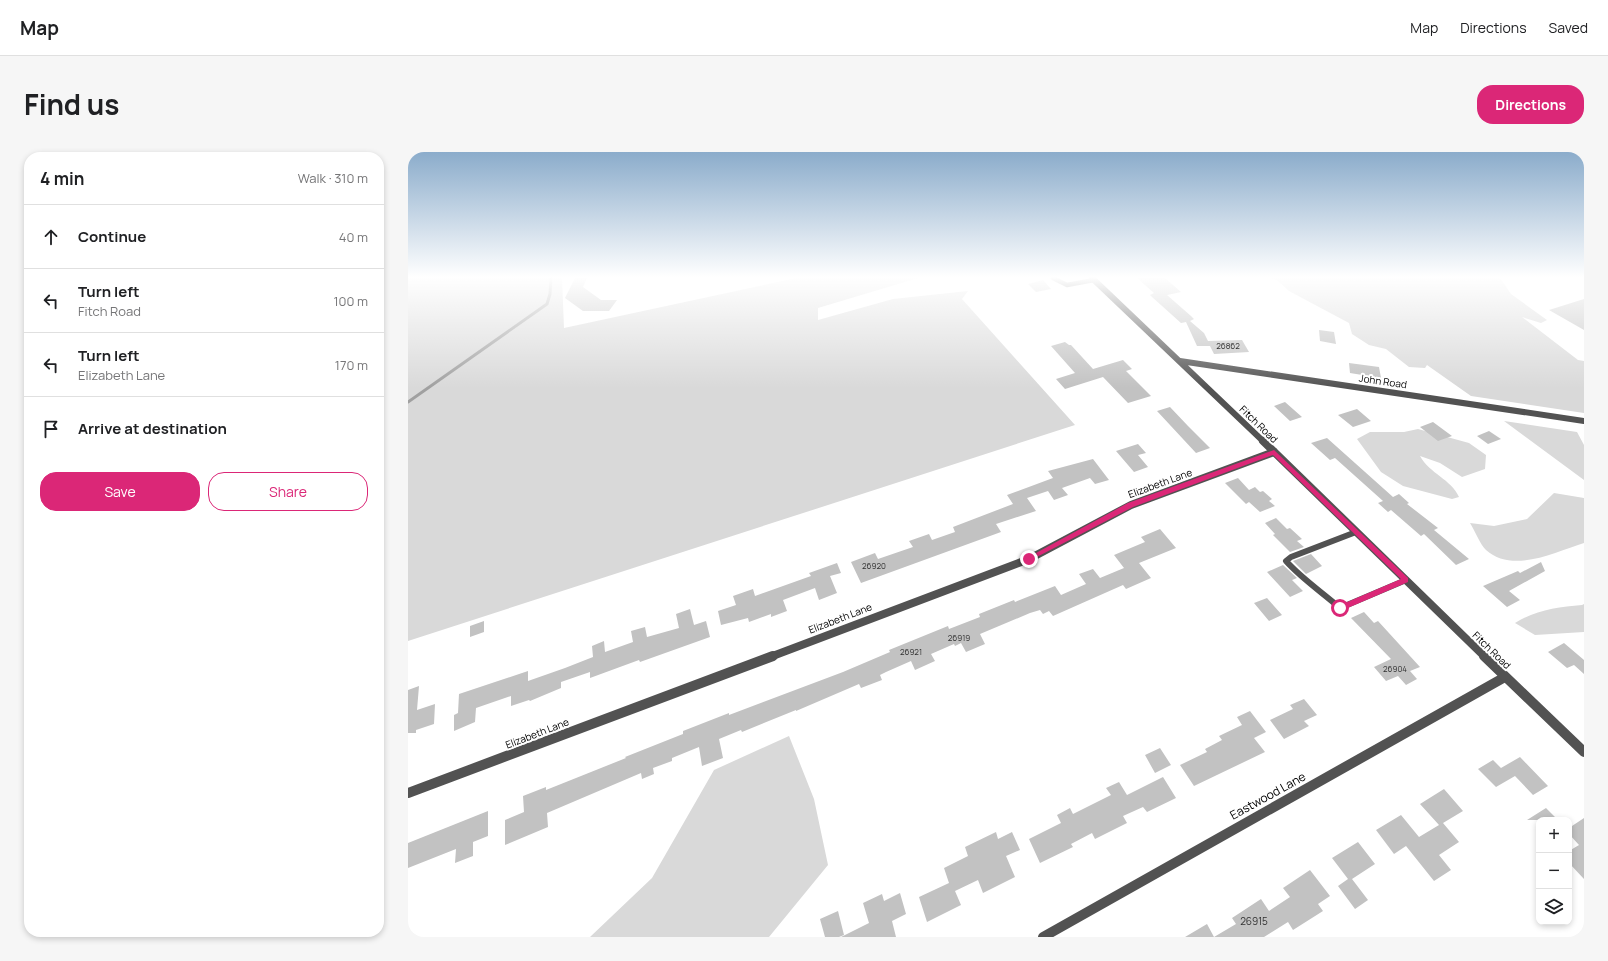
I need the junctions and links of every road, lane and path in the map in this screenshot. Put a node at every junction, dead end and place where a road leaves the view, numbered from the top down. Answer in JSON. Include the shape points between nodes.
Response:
{"nodes":[{"id":1,"x":1131,"y":315,"type":"edge"},
{"id":2,"x":1180,"y":361,"type":"junction"},
{"id":3,"x":1584,"y":421,"type":"edge"},
{"id":4,"x":1274,"y":452,"type":"junction"},
{"id":5,"x":1356,"y":532,"type":"junction"},
{"id":6,"x":1406,"y":580,"type":"junction"},
{"id":7,"x":1505,"y":677,"type":"junction"},
{"id":8,"x":1584,"y":752,"type":"edge"},
{"id":9,"x":408,"y":793,"type":"edge"},
{"id":10,"x":1043,"y":937,"type":"edge"}],
"edges":[{"from":1,"to":2,"type":"street","name":"Fitch Road"},
{"from":2,"to":3,"type":"street","name":"John Road"},
{"from":2,"to":4,"type":"street","name":"Fitch Road"},
{"from":4,"to":5,"type":"street","name":"Fitch Road"},
{"from":4,"to":9,"type":"street","name":"Elizabeth Lane","via":[[1130,505],[1029,559]]},
{"from":5,"to":6,"type":"street","name":"Fitch Road"},
{"from":5,"to":6,"type":"lane","via":[[1286,561],[1300,576],[1316,586],[1340,608]]},
{"from":6,"to":7,"type":"street","name":"Fitch Road"},
{"from":7,"to":8,"type":"street","name":"Fitch Road"},
{"from":7,"to":10,"type":"street","name":"Eastwood Lane"}]}
